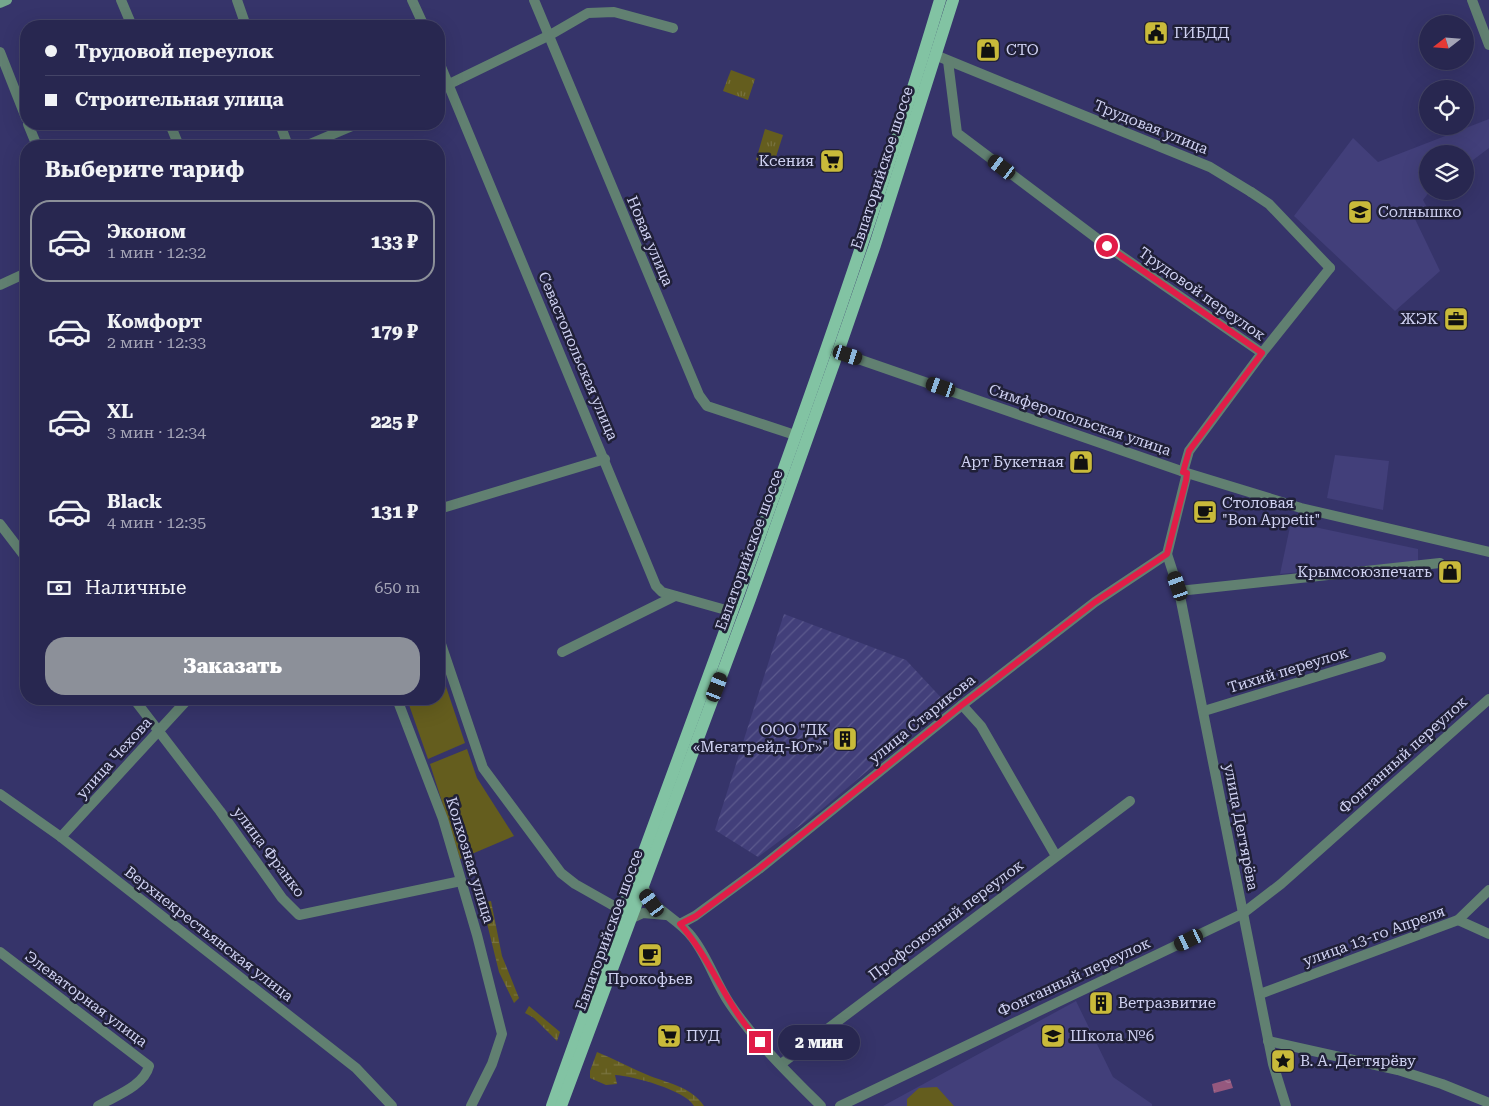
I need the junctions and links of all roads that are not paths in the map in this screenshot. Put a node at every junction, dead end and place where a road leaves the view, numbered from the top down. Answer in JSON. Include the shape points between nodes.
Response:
{"nodes":[{"id":1,"x":8,"y":0,"type":"edge"},
{"id":2,"x":121,"y":0,"type":"edge"},
{"id":3,"x":237,"y":0,"type":"edge"},
{"id":4,"x":412,"y":0,"type":"edge"},
{"id":5,"x":534,"y":0,"type":"edge"},
{"id":6,"x":940,"y":0,"type":"edge"},
{"id":7,"x":953,"y":0,"type":"edge"},
{"id":8,"x":1472,"y":0,"type":"edge"},
{"id":9,"x":0,"y":3,"type":"edge"},
{"id":10,"x":129,"y":20,"type":"edge"},
{"id":11,"x":244,"y":20,"type":"edge"},
{"id":12,"x":421,"y":20,"type":"edge"},
{"id":13,"x":673,"y":28,"type":"dead end"},
{"id":14,"x":550,"y":35,"type":"junction"},
{"id":15,"x":1489,"y":45,"type":"edge"},
{"id":16,"x":0,"y":52,"type":"edge"},
{"id":17,"x":935,"y":55,"type":"junction"},
{"id":18,"x":948,"y":61,"type":"junction"},
{"id":19,"x":445,"y":86,"type":"edge"},
{"id":20,"x":445,"y":88,"type":"edge"},
{"id":21,"x":20,"y":103,"type":"edge"},
{"id":22,"x":343,"y":130,"type":"edge"},
{"id":23,"x":319,"y":140,"type":"edge"},
{"id":24,"x":20,"y":277,"type":"edge"},
{"id":25,"x":0,"y":285,"type":"edge"},
{"id":26,"x":838,"y":352,"type":"junction"},
{"id":27,"x":1262,"y":353,"type":"junction"},
{"id":28,"x":795,"y":435,"type":"junction"},
{"id":29,"x":605,"y":459,"type":"junction"},
{"id":30,"x":1185,"y":473,"type":"junction"},
{"id":31,"x":445,"y":508,"type":"edge"},
{"id":32,"x":0,"y":524,"type":"edge"},
{"id":33,"x":20,"y":550,"type":"edge"},
{"id":34,"x":1489,"y":552,"type":"edge"},
{"id":35,"x":1167,"y":554,"type":"junction"},
{"id":36,"x":1440,"y":563,"type":"dead end"},
{"id":37,"x":1179,"y":591,"type":"junction"},
{"id":38,"x":675,"y":596,"type":"junction"},
{"id":39,"x":733,"y":612,"type":"junction"},
{"id":40,"x":562,"y":652,"type":"dead end"},
{"id":41,"x":445,"y":656,"type":"edge"},
{"id":42,"x":1381,"y":658,"type":"dead end"},
{"id":43,"x":1489,"y":699,"type":"edge"},
{"id":44,"x":139,"y":705,"type":"edge"},
{"id":45,"x":183,"y":705,"type":"edge"},
{"id":46,"x":399,"y":705,"type":"edge"},
{"id":47,"x":962,"y":705,"type":"junction"},
{"id":48,"x":1204,"y":711,"type":"junction"},
{"id":49,"x":159,"y":731,"type":"junction"},
{"id":50,"x":0,"y":794,"type":"edge"},
{"id":51,"x":1130,"y":801,"type":"dead end"},
{"id":52,"x":61,"y":837,"type":"junction"},
{"id":53,"x":1056,"y":856,"type":"junction"},
{"id":54,"x":459,"y":877,"type":"junction"},
{"id":55,"x":643,"y":885,"type":"junction"},
{"id":56,"x":1489,"y":890,"type":"edge"},
{"id":57,"x":626,"y":914,"type":"junction"},
{"id":58,"x":1242,"y":914,"type":"junction"},
{"id":59,"x":667,"y":915,"type":"junction"},
{"id":60,"x":1458,"y":920,"type":"junction"},
{"id":61,"x":680,"y":924,"type":"junction"},
{"id":62,"x":1489,"y":934,"type":"edge"},
{"id":63,"x":0,"y":952,"type":"edge"},
{"id":64,"x":1260,"y":994,"type":"junction"},
{"id":65,"x":1268,"y":1041,"type":"junction"},
{"id":66,"x":781,"y":1064,"type":"junction"},
{"id":67,"x":1489,"y":1103,"type":"edge"},
{"id":68,"x":98,"y":1106,"type":"edge"},
{"id":69,"x":392,"y":1106,"type":"edge"},
{"id":70,"x":471,"y":1106,"type":"edge"},
{"id":71,"x":552,"y":1106,"type":"edge"},
{"id":72,"x":561,"y":1106,"type":"edge"},
{"id":73,"x":822,"y":1106,"type":"edge"},
{"id":74,"x":840,"y":1106,"type":"edge"},
{"id":75,"x":1286,"y":1106,"type":"edge"}],
"edges":[{"from":1,"to":9,"type":"main road"},
{"from":2,"to":10,"type":"street"},
{"from":3,"to":11,"type":"street"},
{"from":4,"to":12,"type":"street"},
{"from":5,"to":14,"type":"street","name":"Новая улица"},
{"from":6,"to":28,"type":"main road","name":"Евпаторийское шоссе","via":[[893,152]]},
{"from":7,"to":17,"type":"main road","name":"Евпаторийское шоссе"},
{"from":8,"to":15,"type":"street"},
{"from":13,"to":14,"type":"street","via":[[614,12],[588,13]]},
{"from":14,"to":19,"type":"street"},
{"from":14,"to":28,"type":"street","name":"Новая улица","via":[[698,395],[707,406]]},
{"from":16,"to":21,"type":"street"},
{"from":17,"to":18,"type":"street","name":"Трудовая улица"},
{"from":17,"to":26,"type":"main road","name":"Евпаторийское шоссе"},
{"from":18,"to":27,"type":"street","name":"Трудовой переулок","via":[[957,133],[1107,246]]},
{"from":18,"to":27,"type":"street","name":"Трудовая улица","via":[[1210,167],[1269,204],[1330,268]]},
{"from":20,"to":29,"type":"street","name":"Севастопольская улица"},
{"from":22,"to":23,"type":"street"},
{"from":24,"to":25,"type":"street"},
{"from":26,"to":30,"type":"street","name":"Симферопольская улица"},
{"from":26,"to":55,"type":"main road","name":"Евпаторийское шоссе"},
{"from":27,"to":30,"type":"street","via":[[1189,451]]},
{"from":28,"to":39,"type":"main road","name":"Евпаторийское шоссе"},
{"from":29,"to":31,"type":"street"},
{"from":29,"to":38,"type":"street","name":"Севастопольская улица","via":[[656,586],[662,592]]},
{"from":30,"to":34,"type":"street","name":"Симферопольская улица","via":[[1300,508]]},
{"from":30,"to":35,"type":"street"},
{"from":32,"to":33,"type":"street"},
{"from":35,"to":37,"type":"street","name":"улица Дегтярёва"},
{"from":35,"to":47,"type":"street","name":"улица Старикова","via":[[1095,602]]},
{"from":36,"to":37,"type":"street"},
{"from":37,"to":48,"type":"street","name":"улица Дегтярёва"},
{"from":38,"to":39,"type":"street","name":"Севастопольская улица"},
{"from":38,"to":40,"type":"street"},
{"from":39,"to":57,"type":"main road","name":"Евпаторийское шоссе"},
{"from":41,"to":57,"type":"street","via":[[483,768],[561,872]]},
{"from":42,"to":48,"type":"street","name":"Тихий переулок"},
{"from":43,"to":58,"type":"street","name":"Фонтанный переулок","via":[[1281,884]]},
{"from":44,"to":49,"type":"street","name":"улица Франко"},
{"from":45,"to":49,"type":"street","name":"улица Чехова"},
{"from":46,"to":54,"type":"street","name":"Колхозная улица","via":[[443,819]]},
{"from":47,"to":53,"type":"street","via":[[981,726]]},
{"from":47,"to":61,"type":"street","name":"улица Старикова","via":[[759,869],[696,916]]},
{"from":48,"to":58,"type":"street","name":"улица Дегтярёва"},
{"from":49,"to":52,"type":"street","name":"улица Чехова"},
{"from":49,"to":54,"type":"street","name":"улица Франко","via":[[282,898],[299,915]]},
{"from":50,"to":52,"type":"street","name":"Верхнекрестьянская улица"},
{"from":51,"to":53,"type":"street","name":"Профсоюзный переулок"},
{"from":52,"to":69,"type":"street","name":"Верхнекрестьянская улица","via":[[356,1068]]},
{"from":53,"to":66,"type":"street","name":"Профсоюзный переулок"},
{"from":54,"to":70,"type":"street","name":"Колхозная улица","via":[[502,1034],[492,1064]]},
{"from":55,"to":57,"type":"main road","name":"Евпаторийское шоссе"},
{"from":55,"to":59,"type":"street","via":[[652,903]]},
{"from":56,"to":60,"type":"street","name":"улица 13-го Апреля"},
{"from":57,"to":59,"type":"street"},
{"from":57,"to":71,"type":"main road","name":"Евпаторийское шоссе"},
{"from":57,"to":72,"type":"main road","name":"Евпаторийское шоссе"},
{"from":58,"to":64,"type":"street","name":"улица Дегтярёва"},
{"from":58,"to":74,"type":"street","name":"Фонтанный переулок"},
{"from":59,"to":61,"type":"street"},
{"from":60,"to":62,"type":"street"},
{"from":60,"to":64,"type":"street","name":"улица 13-го Апреля"},
{"from":61,"to":66,"type":"street","via":[[702,952],[749,1031]]},
{"from":63,"to":68,"type":"street","name":"Элеваторная улица","via":[[149,1066],[136,1084]]},
{"from":64,"to":65,"type":"street","name":"улица Дегтярёва"},
{"from":65,"to":67,"type":"street","via":[[1398,1070]]},
{"from":65,"to":75,"type":"street","name":"улица Дегтярёва"},
{"from":66,"to":73,"type":"street"}]}
